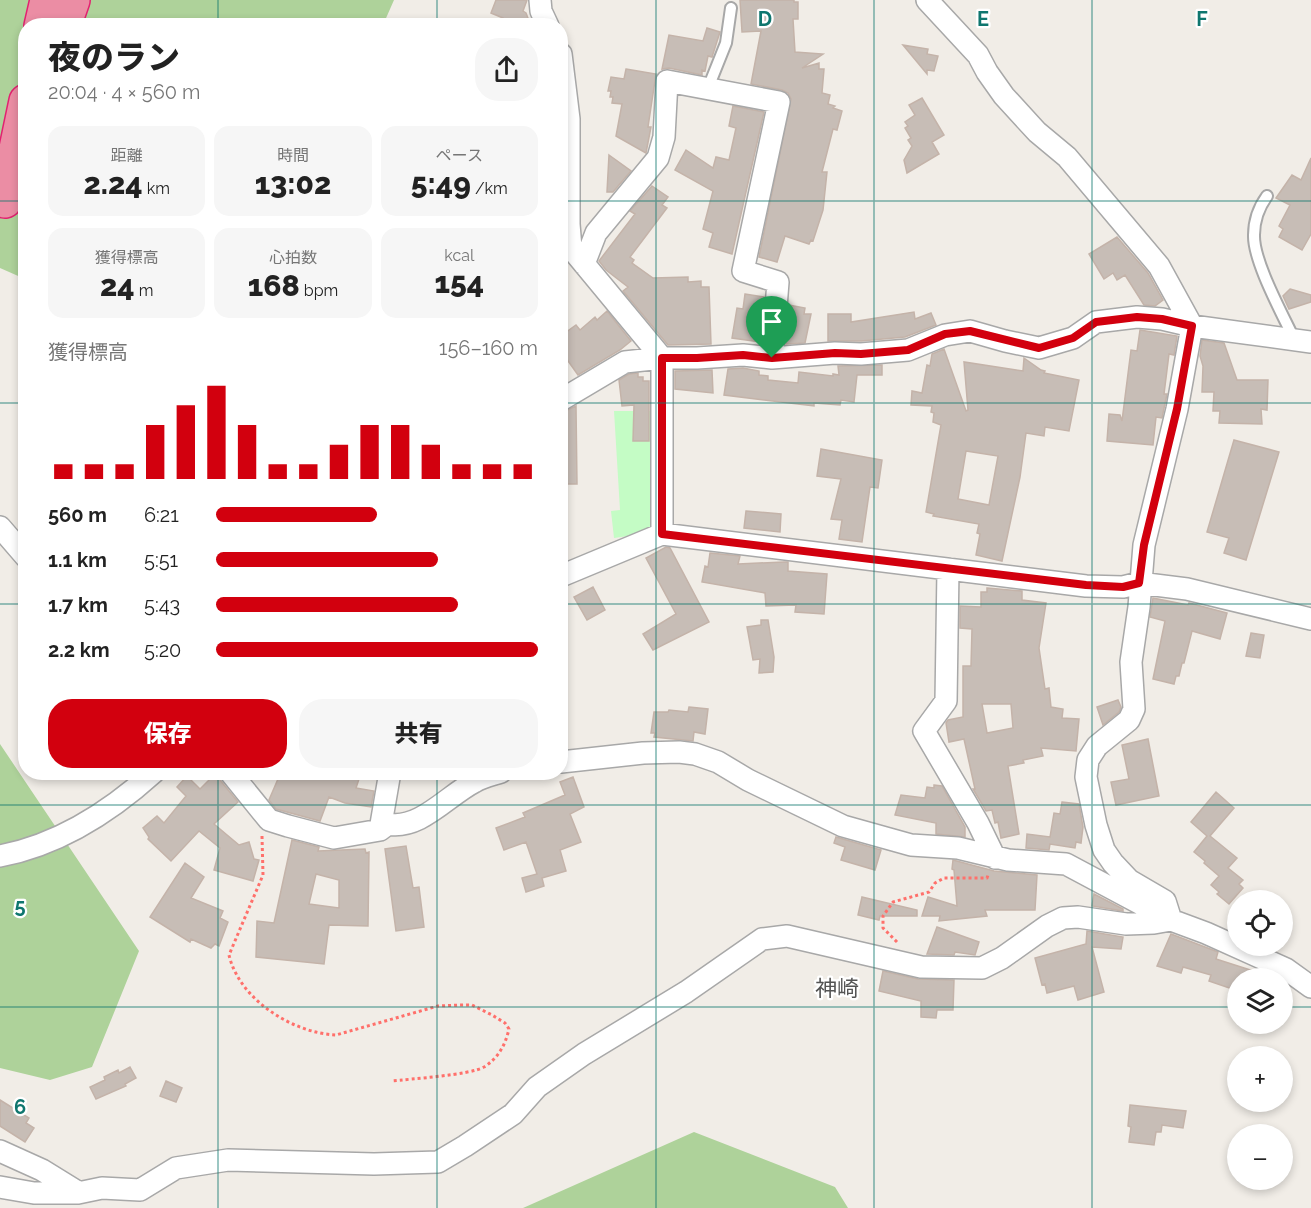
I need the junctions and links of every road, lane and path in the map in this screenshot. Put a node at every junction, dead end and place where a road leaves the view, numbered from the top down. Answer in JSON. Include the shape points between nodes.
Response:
{"nodes":[{"id":1,"x":47,"y":0,"type":"edge"},
{"id":2,"x":65,"y":0,"type":"edge"},
{"id":3,"x":73,"y":0,"type":"edge"},
{"id":4,"x":540,"y":0,"type":"edge"},
{"id":5,"x":927,"y":0,"type":"edge"},
{"id":6,"x":731,"y":8,"type":"dead end"},
{"id":7,"x":43,"y":18,"type":"edge"},
{"id":8,"x":59,"y":18,"type":"edge"},
{"id":9,"x":67,"y":18,"type":"edge"},
{"id":10,"x":544,"y":18,"type":"edge"},
{"id":11,"x":708,"y":88,"type":"junction"},
{"id":12,"x":568,"y":110,"type":"edge"},
{"id":13,"x":18,"y":138,"type":"edge"},
{"id":14,"x":18,"y":158,"type":"edge"},
{"id":15,"x":1267,"y":196,"type":"dead end"},
{"id":16,"x":2,"y":211,"type":"edge"},
{"id":17,"x":584,"y":264,"type":"junction"},
{"id":18,"x":1192,"y":326,"type":"junction"},
{"id":19,"x":1303,"y":342,"type":"edge"},
{"id":20,"x":662,"y":358,"type":"junction"},
{"id":21,"x":772,"y":358,"type":"junction"},
{"id":22,"x":568,"y":396,"type":"edge"},
{"id":23,"x":0,"y":527,"type":"edge"},
{"id":24,"x":662,"y":534,"type":"junction"},
{"id":25,"x":18,"y":548,"type":"edge"},
{"id":26,"x":948,"y":569,"type":"junction"},
{"id":27,"x":568,"y":573,"type":"edge"},
{"id":28,"x":1139,"y":583,"type":"junction"},
{"id":29,"x":1311,"y":620,"type":"edge"},
{"id":30,"x":568,"y":761,"type":"edge"},
{"id":31,"x":145,"y":780,"type":"edge"},
{"id":32,"x":236,"y":780,"type":"edge"},
{"id":33,"x":389,"y":780,"type":"edge"},
{"id":34,"x":476,"y":780,"type":"edge"},
{"id":35,"x":269,"y":820,"type":"junction"},
{"id":36,"x":380,"y":830,"type":"junction"},
{"id":37,"x":0,"y":856,"type":"edge"},
{"id":38,"x":995,"y":858,"type":"junction"},
{"id":39,"x":1171,"y":920,"type":"junction"},
{"id":40,"x":921,"y":967,"type":"junction"},
{"id":41,"x":1311,"y":987,"type":"edge"},
{"id":42,"x":391,"y":1081,"type":"dead end"},
{"id":43,"x":0,"y":1151,"type":"edge"},
{"id":44,"x":0,"y":1187,"type":"edge"},
{"id":45,"x":78,"y":1193,"type":"junction"}],
"edges":[{"from":1,"to":7,"type":"highway"},
{"from":2,"to":8,"type":"highway"},
{"from":3,"to":9,"type":"highway"},
{"from":4,"to":10,"type":"street"},
{"from":5,"to":18,"type":"street","via":[[978,55],[1004,96],[1067,157],[1160,266]]},
{"from":6,"to":11,"type":"lane","via":[[726,43]]},
{"from":11,"to":17,"type":"street","via":[[667,81],[664,136],[658,158],[596,233]]},
{"from":11,"to":21,"type":"street","via":[[779,102],[743,271],[778,282]]},
{"from":12,"to":17,"type":"street","via":[[571,248]]},
{"from":13,"to":16,"type":"highway"},
{"from":14,"to":16,"type":"highway"},
{"from":15,"to":19,"type":"lane","via":[[1259,208],[1254,236],[1262,269]]},
{"from":17,"to":20,"type":"street"},
{"from":18,"to":19,"type":"street"},
{"from":18,"to":21,"type":"street","via":[[1137,317],[1096,322],[1073,338],[1039,348],[970,331],[945,334],[908,350]]},
{"from":18,"to":28,"type":"street"},
{"from":20,"to":21,"type":"street"},
{"from":20,"to":22,"type":"street","via":[[625,362]]},
{"from":20,"to":24,"type":"street"},
{"from":23,"to":25,"type":"street"},
{"from":24,"to":26,"type":"street"},
{"from":24,"to":27,"type":"street"},
{"from":26,"to":28,"type":"street","via":[[1086,585],[1123,587]]},
{"from":26,"to":38,"type":"street","via":[[946,701],[924,731]]},
{"from":28,"to":29,"type":"street","via":[[1187,589]]},
{"from":28,"to":39,"type":"street","via":[[1131,662],[1134,709],[1130,720],[1097,746],[1088,760],[1086,777],[1104,849],[1129,880],[1165,901]]},
{"from":30,"to":38,"type":"street","via":[[643,753],[695,754],[843,826],[911,845],[958,848]]},
{"from":31,"to":37,"type":"street","via":[[82,825],[49,842]]},
{"from":32,"to":35,"type":"street"},
{"from":33,"to":36,"type":"street"},
{"from":34,"to":36,"type":"street","via":[[410,823],[388,824]]},
{"from":35,"to":36,"type":"street","via":[[334,838]]},
{"from":35,"to":42,"type":"path","via":[[262,836],[262,875],[229,955],[240,983],[262,1004],[282,1019],[323,1035],[336,1035],[449,1005],[472,1005],[509,1029],[506,1044],[482,1068]]},
{"from":38,"to":39,"type":"street","via":[[1066,864]]},
{"from":38,"to":40,"type":"path","via":[[987,878],[944,878],[929,892],[893,902],[883,916],[883,928]]},
{"from":39,"to":40,"type":"street","via":[[1126,924],[1063,918],[982,968]]},
{"from":39,"to":41,"type":"street","via":[[1286,969]]},
{"from":40,"to":45,"type":"street","via":[[787,936],[762,939],[686,992],[584,1054],[537,1087],[513,1114],[438,1162],[228,1160],[176,1168],[141,1190],[102,1188]]},
{"from":43,"to":45,"type":"street","via":[[42,1170]]},
{"from":44,"to":45,"type":"street","via":[[34,1193]]}]}
